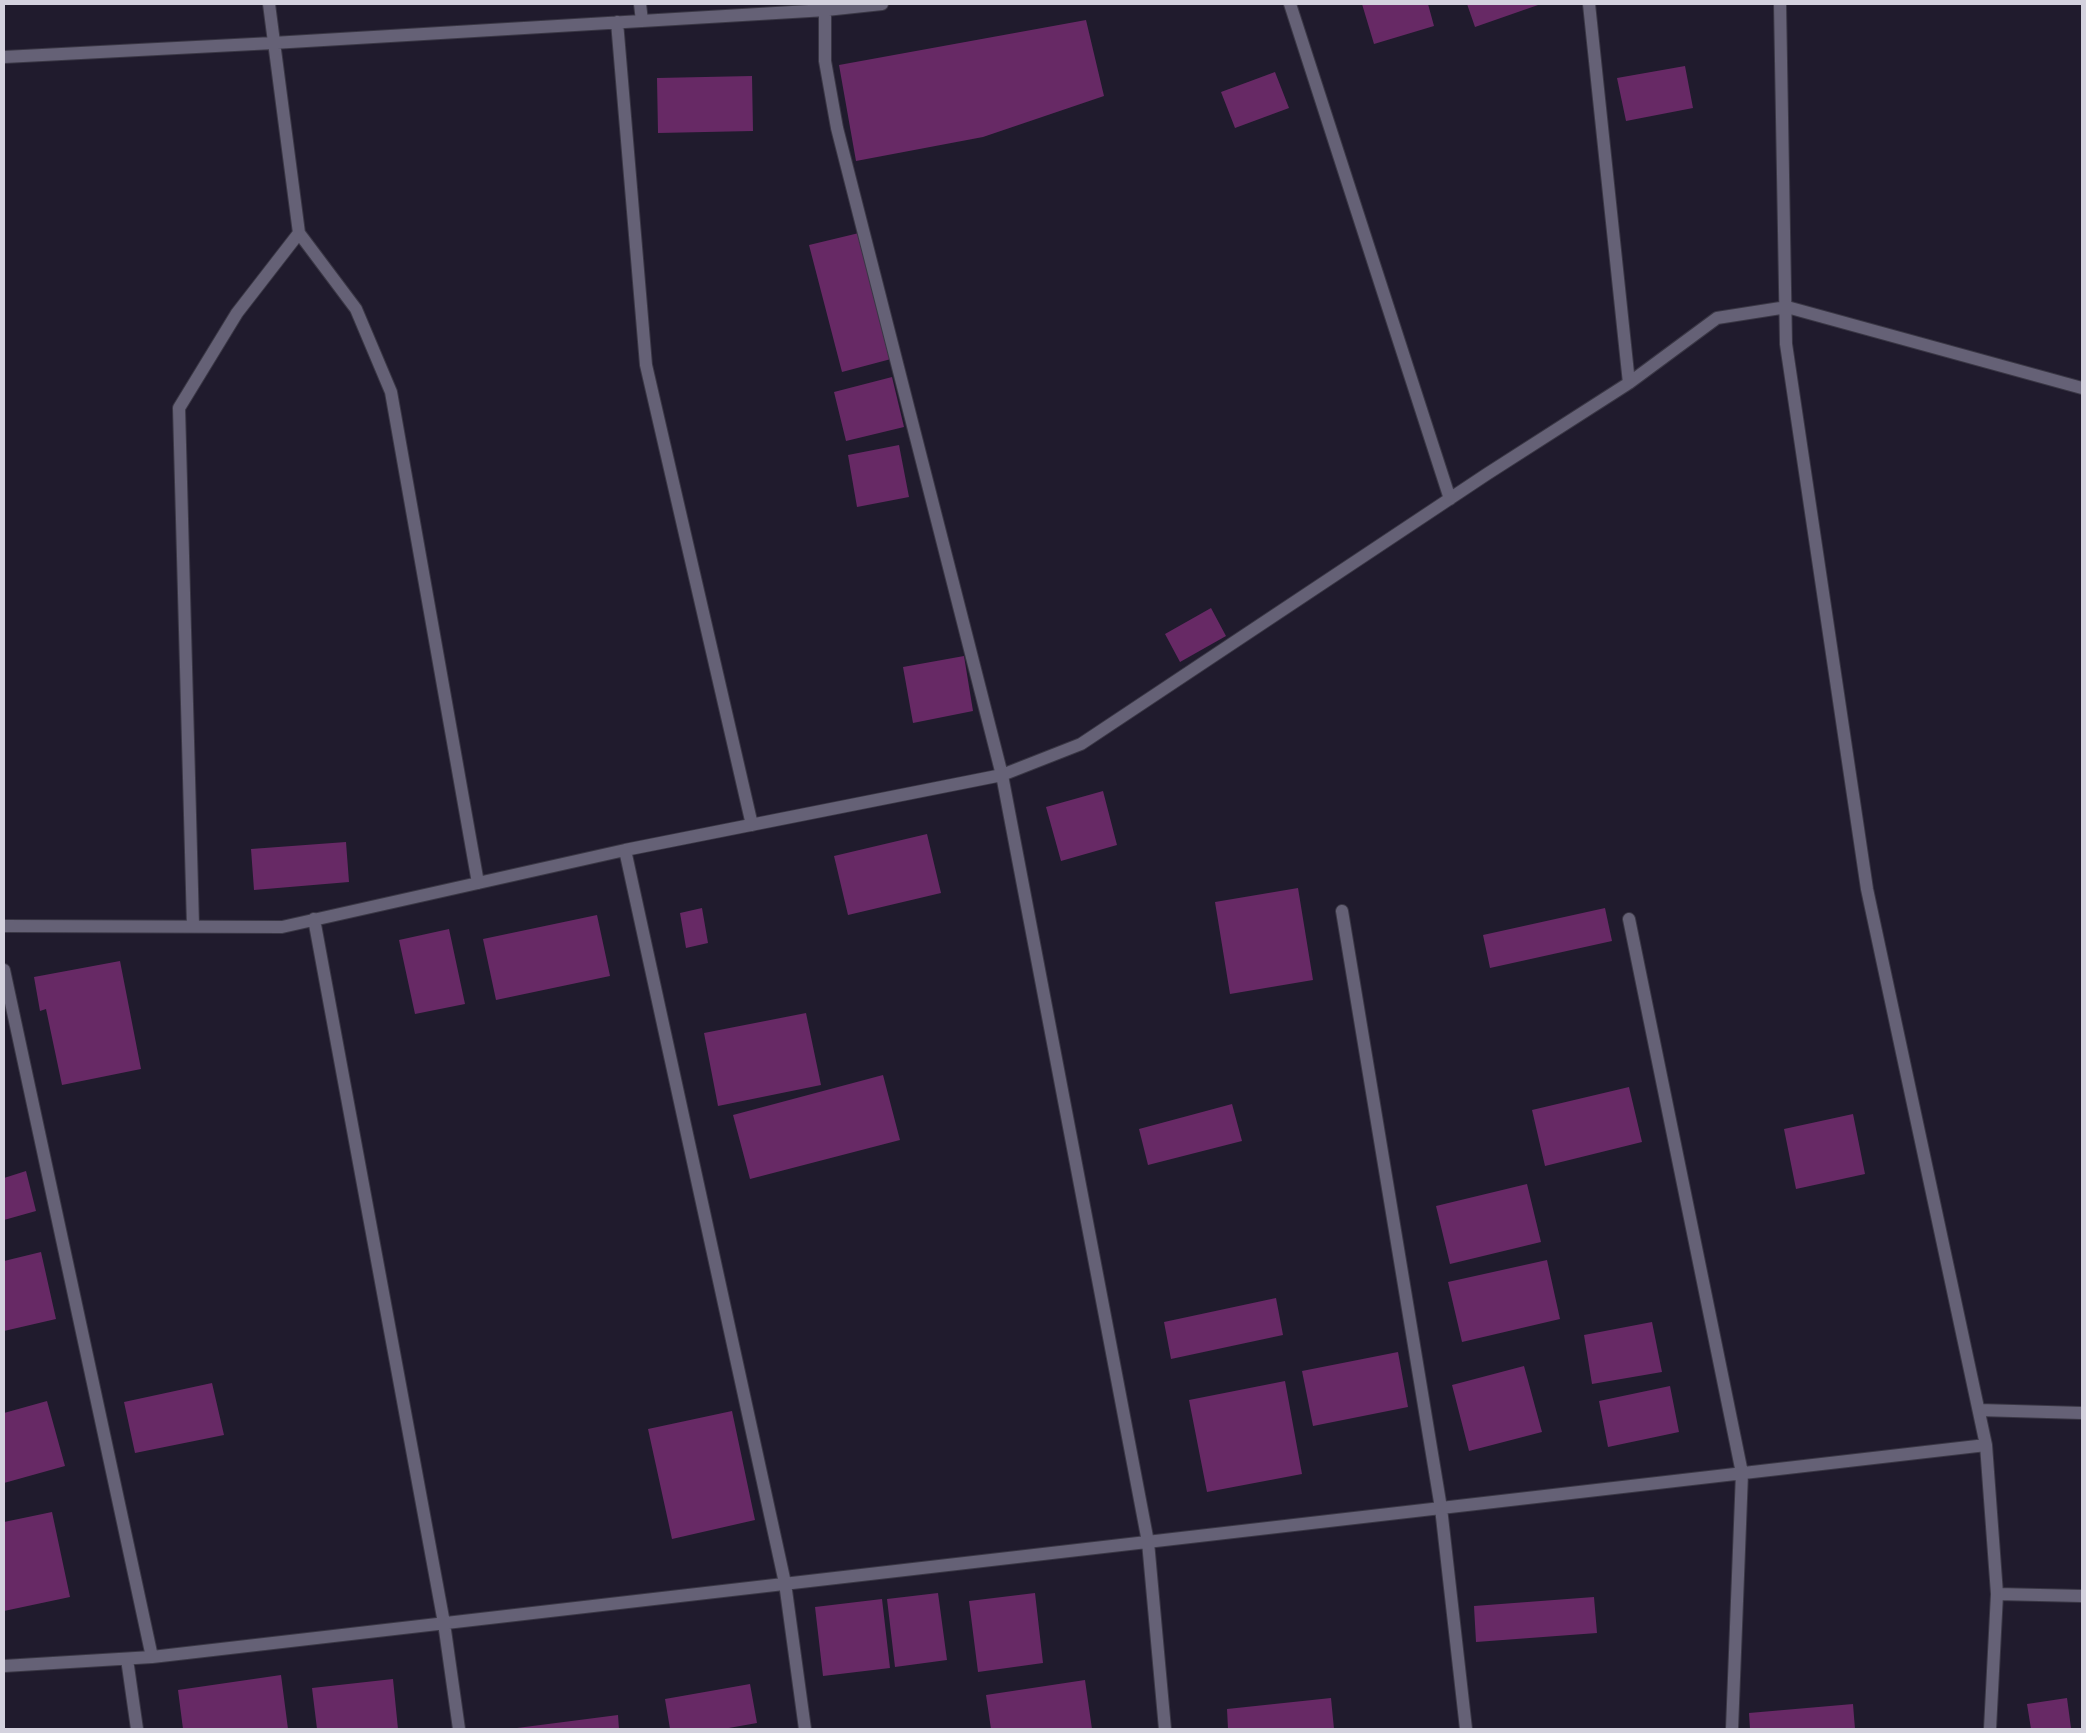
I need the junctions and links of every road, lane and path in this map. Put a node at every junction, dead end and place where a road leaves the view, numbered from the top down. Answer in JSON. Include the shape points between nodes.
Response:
{"nodes":[{"id":1,"x":269,"y":4,"type":"edge"},
{"id":2,"x":640,"y":4,"type":"edge"},
{"id":3,"x":882,"y":4,"type":"edge"},
{"id":4,"x":1290,"y":4,"type":"edge"},
{"id":5,"x":1589,"y":4,"type":"edge"},
{"id":6,"x":1780,"y":4,"type":"edge"},
{"id":7,"x":825,"y":7,"type":"edge"},
{"id":8,"x":642,"y":21,"type":"junction"},
{"id":9,"x":617,"y":22,"type":"junction"},
{"id":10,"x":273,"y":43,"type":"junction"},
{"id":11,"x":4,"y":57,"type":"edge"},
{"id":12,"x":298,"y":233,"type":"junction"},
{"id":13,"x":1787,"y":307,"type":"junction"},
{"id":14,"x":1629,"y":383,"type":"junction"},
{"id":15,"x":2082,"y":388,"type":"edge"},
{"id":16,"x":1450,"y":499,"type":"junction"},
{"id":17,"x":1002,"y":775,"type":"junction"},
{"id":18,"x":752,"y":825,"type":"junction"},
{"id":19,"x":626,"y":850,"type":"junction"},
{"id":20,"x":478,"y":883,"type":"junction"},
{"id":21,"x":1342,"y":911,"type":"dead end"},
{"id":22,"x":314,"y":919,"type":"junction"},
{"id":23,"x":1629,"y":920,"type":"dead end"},
{"id":24,"x":4,"y":926,"type":"edge"},
{"id":25,"x":193,"y":926,"type":"junction"},
{"id":26,"x":4,"y":970,"type":"edge"},
{"id":27,"x":1979,"y":1410,"type":"junction"},
{"id":28,"x":2082,"y":1413,"type":"edge"},
{"id":29,"x":1986,"y":1445,"type":"junction"},
{"id":30,"x":1742,"y":1473,"type":"junction"},
{"id":31,"x":1441,"y":1508,"type":"junction"},
{"id":32,"x":1148,"y":1542,"type":"junction"},
{"id":33,"x":785,"y":1583,"type":"junction"},
{"id":34,"x":1997,"y":1594,"type":"junction"},
{"id":35,"x":2082,"y":1596,"type":"edge"},
{"id":36,"x":444,"y":1623,"type":"junction"},
{"id":37,"x":152,"y":1657,"type":"junction"},
{"id":38,"x":127,"y":1659,"type":"junction"},
{"id":39,"x":4,"y":1666,"type":"edge"},
{"id":40,"x":137,"y":1729,"type":"edge"},
{"id":41,"x":459,"y":1729,"type":"edge"},
{"id":42,"x":805,"y":1729,"type":"edge"},
{"id":43,"x":1165,"y":1729,"type":"edge"},
{"id":44,"x":1466,"y":1729,"type":"edge"},
{"id":45,"x":1732,"y":1729,"type":"edge"},
{"id":46,"x":1990,"y":1729,"type":"edge"}],
"edges":[{"from":1,"to":10,"type":"street"},
{"from":2,"to":8,"type":"street"},
{"from":3,"to":7,"type":"street"},
{"from":4,"to":16,"type":"street"},
{"from":5,"to":14,"type":"street"},
{"from":6,"to":13,"type":"street"},
{"from":7,"to":8,"type":"street"},
{"from":7,"to":17,"type":"street","via":[[825,61],[837,128]]},
{"from":8,"to":9,"type":"street"},
{"from":9,"to":10,"type":"street"},
{"from":9,"to":18,"type":"street","via":[[646,365]]},
{"from":10,"to":11,"type":"street"},
{"from":10,"to":12,"type":"street"},
{"from":12,"to":20,"type":"street","via":[[356,309],[390,392]]},
{"from":12,"to":25,"type":"street","via":[[237,313],[179,408]]},
{"from":13,"to":14,"type":"street","via":[[1717,318]]},
{"from":13,"to":15,"type":"street"},
{"from":13,"to":27,"type":"street","via":[[1786,344],[1867,889]]},
{"from":14,"to":16,"type":"street"},
{"from":16,"to":17,"type":"street","via":[[1081,744]]},
{"from":17,"to":18,"type":"street"},
{"from":17,"to":32,"type":"street"},
{"from":18,"to":19,"type":"street"},
{"from":19,"to":20,"type":"street"},
{"from":19,"to":33,"type":"street"},
{"from":20,"to":22,"type":"street"},
{"from":21,"to":31,"type":"street"},
{"from":22,"to":25,"type":"street","via":[[282,927]]},
{"from":22,"to":36,"type":"street"},
{"from":23,"to":30,"type":"street"},
{"from":24,"to":25,"type":"street"},
{"from":26,"to":37,"type":"street"},
{"from":27,"to":28,"type":"street"},
{"from":27,"to":29,"type":"street"},
{"from":29,"to":30,"type":"street"},
{"from":29,"to":34,"type":"street"},
{"from":30,"to":31,"type":"street"},
{"from":30,"to":45,"type":"street"},
{"from":31,"to":32,"type":"street"},
{"from":31,"to":44,"type":"street"},
{"from":32,"to":33,"type":"street"},
{"from":32,"to":43,"type":"street"},
{"from":33,"to":36,"type":"street"},
{"from":33,"to":42,"type":"street"},
{"from":34,"to":35,"type":"street"},
{"from":34,"to":46,"type":"street"},
{"from":36,"to":37,"type":"street"},
{"from":36,"to":41,"type":"street"},
{"from":37,"to":38,"type":"street"},
{"from":38,"to":39,"type":"street"},
{"from":38,"to":40,"type":"street"}]}
